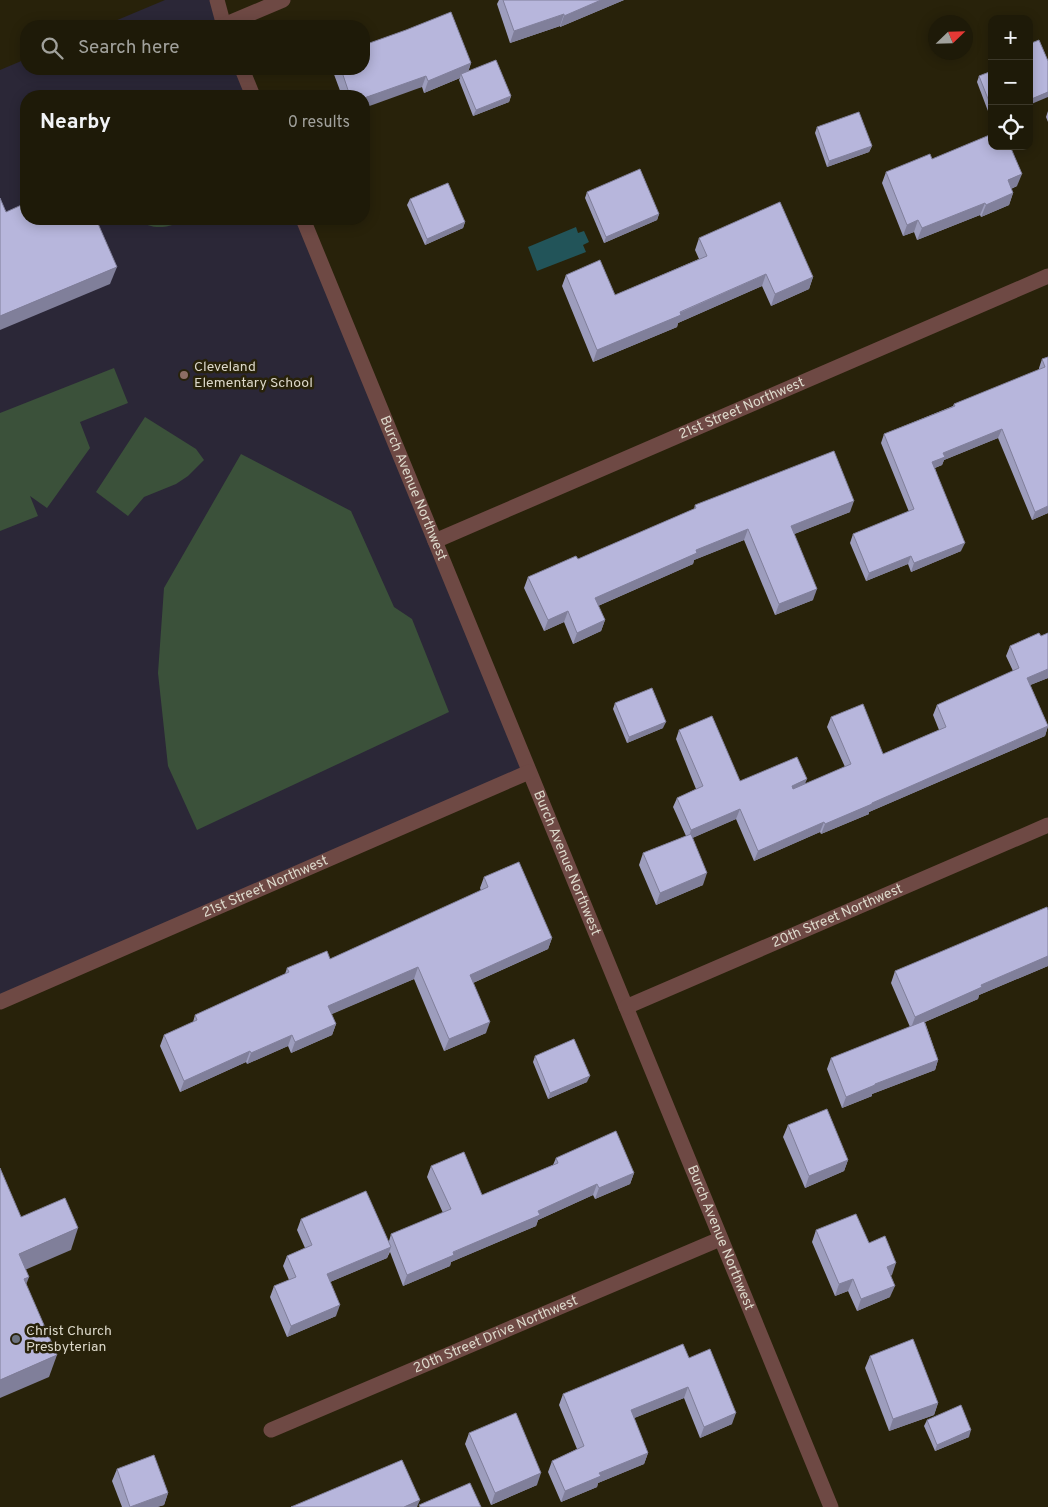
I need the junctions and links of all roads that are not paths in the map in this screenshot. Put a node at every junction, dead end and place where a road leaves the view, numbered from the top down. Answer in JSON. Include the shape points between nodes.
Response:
{"nodes":[{"id":1,"x":217,"y":0,"type":"edge"},
{"id":2,"x":283,"y":0,"type":"edge"},
{"id":3,"x":223,"y":20,"type":"edge"},
{"id":4,"x":236,"y":20,"type":"edge"},
{"id":5,"x":244,"y":75,"type":"edge"},
{"id":6,"x":251,"y":90,"type":"edge"},
{"id":7,"x":305,"y":225,"type":"edge"},
{"id":8,"x":1048,"y":276,"type":"edge"},
{"id":9,"x":435,"y":541,"type":"junction"},
{"id":10,"x":529,"y":772,"type":"junction"},
{"id":11,"x":1048,"y":826,"type":"edge"},
{"id":12,"x":0,"y":1002,"type":"edge"},
{"id":13,"x":626,"y":1008,"type":"junction"},
{"id":14,"x":720,"y":1239,"type":"junction"},
{"id":15,"x":270,"y":1430,"type":"dead end"},
{"id":16,"x":831,"y":1507,"type":"edge"}],
"edges":[{"from":1,"to":3,"type":"street"},
{"from":2,"to":4,"type":"street"},
{"from":5,"to":6,"type":"street"},
{"from":7,"to":9,"type":"street","name":"Burch Avenue Northwest"},
{"from":8,"to":9,"type":"street","name":"21st Street Northwest"},
{"from":9,"to":10,"type":"street","name":"Burch Avenue Northwest"},
{"from":10,"to":12,"type":"street","name":"21st Street Northwest"},
{"from":10,"to":13,"type":"street","name":"Burch Avenue Northwest"},
{"from":11,"to":13,"type":"street","name":"20th Street Northwest"},
{"from":13,"to":14,"type":"street","name":"Burch Avenue Northwest"},
{"from":14,"to":15,"type":"street","name":"20th Street Drive Northwest"},
{"from":14,"to":16,"type":"street","name":"Burch Avenue Northwest"}]}
